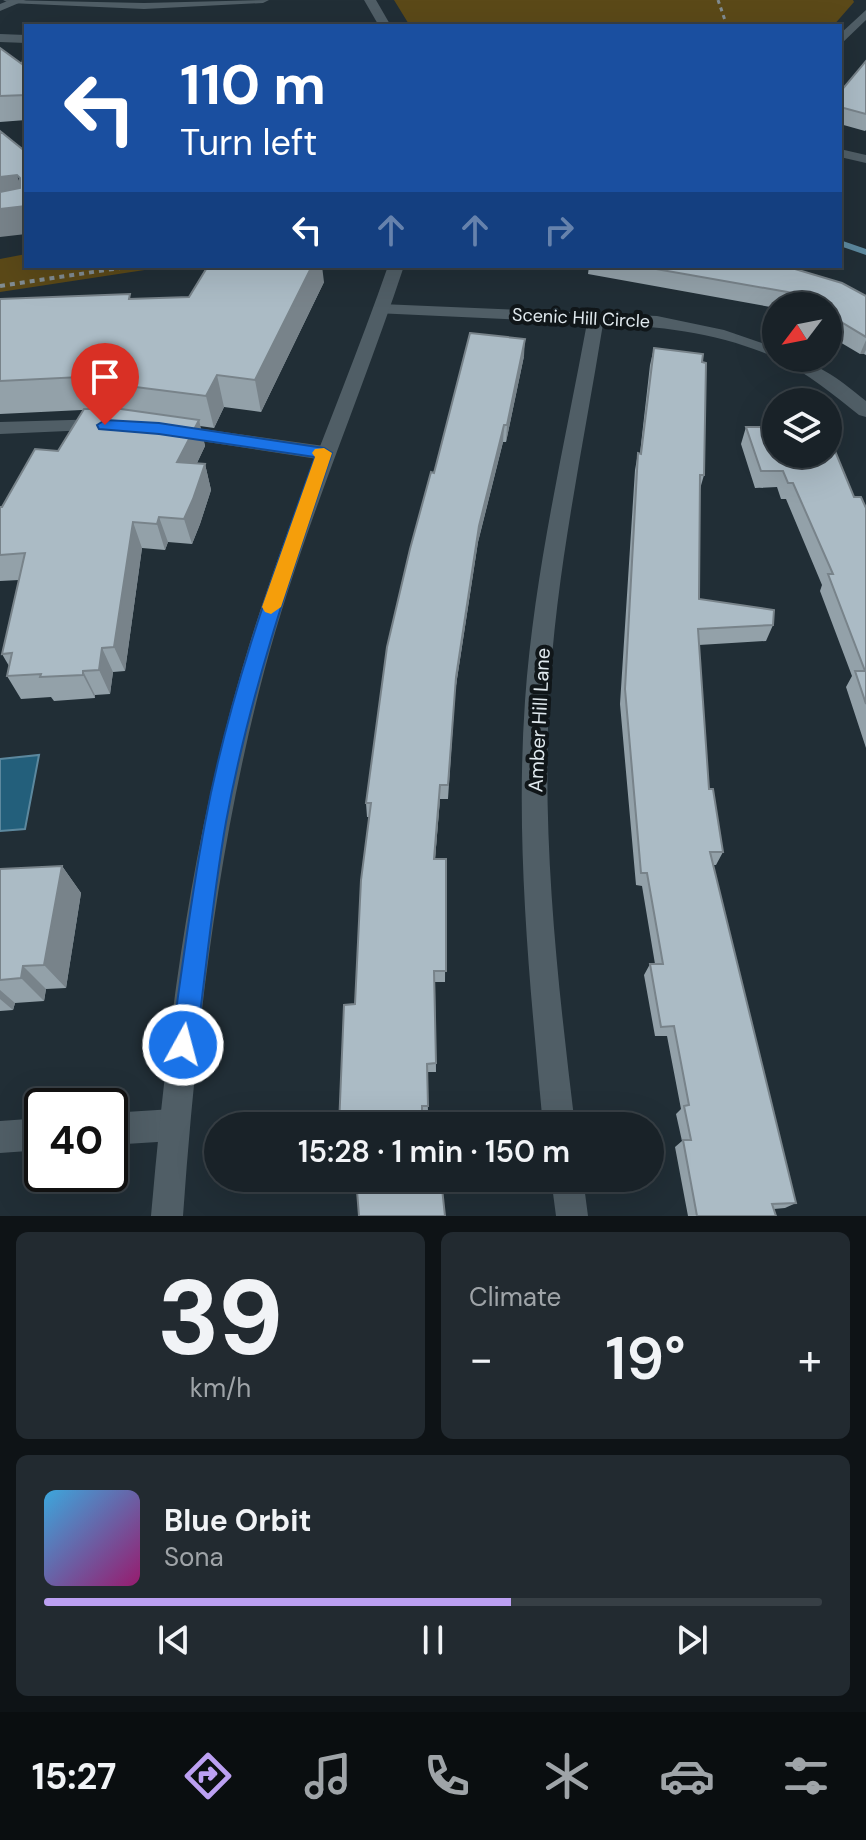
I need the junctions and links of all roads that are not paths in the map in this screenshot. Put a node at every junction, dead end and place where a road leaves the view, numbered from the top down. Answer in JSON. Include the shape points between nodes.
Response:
{"nodes":[{"id":1,"x":9,"y":0,"type":"edge"},
{"id":2,"x":19,"y":0,"type":"edge"},
{"id":3,"x":263,"y":0,"type":"edge"},
{"id":4,"x":370,"y":0,"type":"edge"},
{"id":5,"x":0,"y":8,"type":"edge"},
{"id":6,"x":866,"y":13,"type":"edge"},
{"id":7,"x":384,"y":24,"type":"edge"},
{"id":8,"x":6,"y":39,"type":"edge"},
{"id":9,"x":842,"y":39,"type":"edge"},
{"id":10,"x":24,"y":51,"type":"edge"},
{"id":11,"x":842,"y":153,"type":"edge"},
{"id":12,"x":866,"y":159,"type":"edge"},
{"id":13,"x":395,"y":268,"type":"edge"},
{"id":14,"x":381,"y":309,"type":"junction"},
{"id":15,"x":596,"y":318,"type":"junction"},
{"id":16,"x":762,"y":348,"type":"edge"},
{"id":17,"x":812,"y":372,"type":"edge"},
{"id":18,"x":866,"y":411,"type":"edge"},
{"id":19,"x":130,"y":426,"type":"edge"},
{"id":20,"x":0,"y":428,"type":"edge"},
{"id":21,"x":159,"y":429,"type":"edge"},
{"id":22,"x":324,"y":453,"type":"junction"},
{"id":23,"x":558,"y":1112,"type":"edge"},
{"id":24,"x":173,"y":1125,"type":"junction"},
{"id":25,"x":128,"y":1128,"type":"edge"},
{"id":26,"x":24,"y":1135,"type":"edge"},
{"id":27,"x":0,"y":1137,"type":"edge"},
{"id":28,"x":569,"y":1192,"type":"edge"},
{"id":29,"x":167,"y":1216,"type":"edge"},
{"id":30,"x":572,"y":1216,"type":"edge"}],
"edges":[{"from":1,"to":2,"type":"street"},
{"from":2,"to":3,"type":"street","via":[[144,6]]},
{"from":2,"to":5,"type":"street"},
{"from":4,"to":7,"type":"street"},
{"from":6,"to":9,"type":"street"},
{"from":8,"to":10,"type":"street"},
{"from":11,"to":12,"type":"street"},
{"from":13,"to":14,"type":"street"},
{"from":14,"to":15,"type":"street","name":"Scenic Hill Circle"},
{"from":14,"to":22,"type":"street"},
{"from":15,"to":16,"type":"street","name":"Scenic Hill Circle","via":[[695,326]]},
{"from":15,"to":23,"type":"street","name":"Amber Hill Lane","via":[[547,597],[537,702],[540,946]]},
{"from":17,"to":18,"type":"street"},
{"from":19,"to":20,"type":"street"},
{"from":21,"to":22,"type":"street"},
{"from":22,"to":24,"type":"street","via":[[270,611],[219,807]]},
{"from":24,"to":25,"type":"street"},
{"from":24,"to":29,"type":"street"},
{"from":26,"to":27,"type":"street"},
{"from":28,"to":30,"type":"street"}]}
